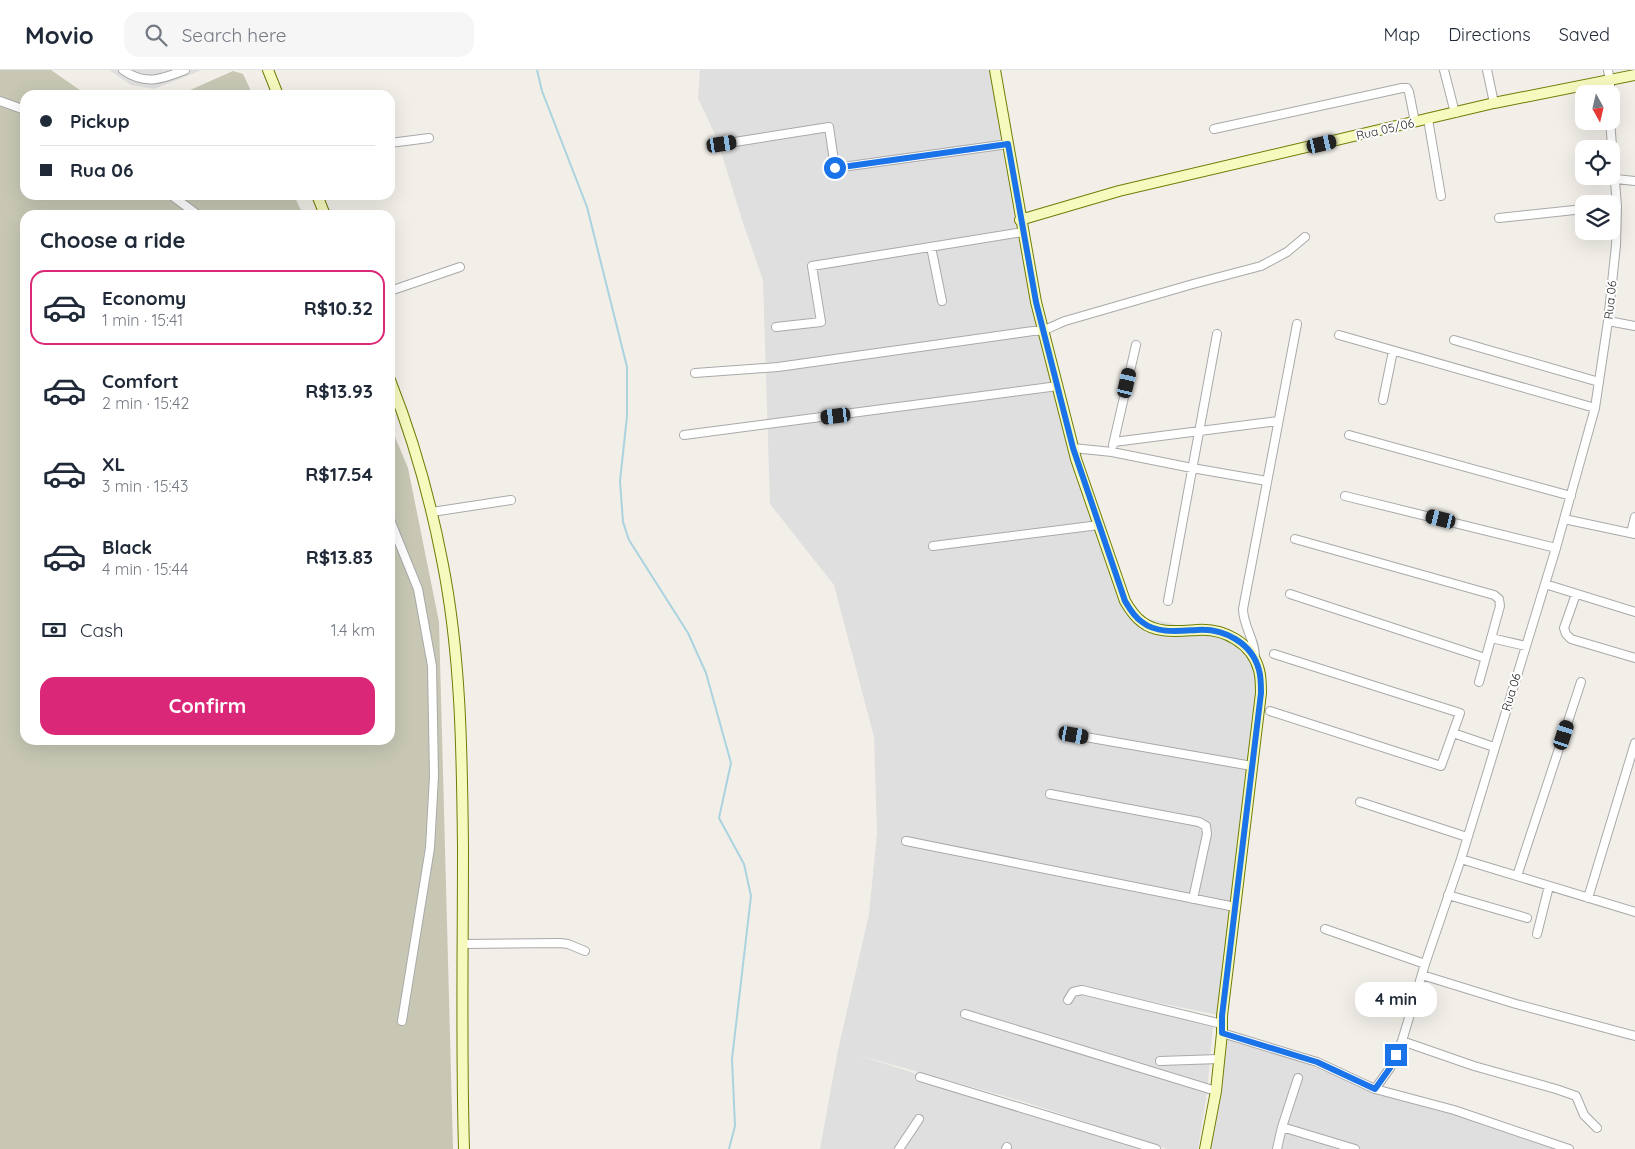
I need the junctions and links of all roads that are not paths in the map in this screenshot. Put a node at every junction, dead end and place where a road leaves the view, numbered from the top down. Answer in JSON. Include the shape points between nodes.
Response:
{"nodes":[{"id":1,"x":123,"y":70,"type":"edge"},
{"id":2,"x":268,"y":70,"type":"edge"},
{"id":3,"x":995,"y":70,"type":"edge"},
{"id":4,"x":1444,"y":70,"type":"edge"},
{"id":5,"x":1487,"y":70,"type":"edge"},
{"id":6,"x":180,"y":71,"type":"edge"},
{"id":7,"x":1609,"y":75,"type":"edge"},
{"id":8,"x":1635,"y":75,"type":"edge"},
{"id":9,"x":276,"y":90,"type":"edge"},
{"id":10,"x":0,"y":101,"type":"edge"},
{"id":11,"x":1494,"y":103,"type":"junction"},
{"id":12,"x":20,"y":108,"type":"edge"},
{"id":13,"x":1455,"y":113,"type":"junction"},
{"id":14,"x":1428,"y":120,"type":"junction"},
{"id":15,"x":1415,"y":122,"type":"junction"},
{"id":16,"x":1214,"y":130,"type":"dead end"},
{"id":17,"x":429,"y":138,"type":"dead end"},
{"id":18,"x":395,"y":142,"type":"edge"},
{"id":19,"x":722,"y":144,"type":"dead end"},
{"id":20,"x":1008,"y":144,"type":"junction"},
{"id":21,"x":1620,"y":179,"type":"edge"},
{"id":22,"x":1635,"y":181,"type":"edge"},
{"id":23,"x":1441,"y":196,"type":"dead end"},
{"id":24,"x":178,"y":200,"type":"edge"},
{"id":25,"x":191,"y":210,"type":"edge"},
{"id":26,"x":1575,"y":210,"type":"edge"},
{"id":27,"x":1499,"y":218,"type":"dead end"},
{"id":28,"x":1020,"y":220,"type":"junction"},
{"id":29,"x":1023,"y":232,"type":"junction"},
{"id":30,"x":1305,"y":237,"type":"dead end"},
{"id":31,"x":1616,"y":240,"type":"edge"},
{"id":32,"x":931,"y":247,"type":"junction"},
{"id":33,"x":460,"y":267,"type":"dead end"},
{"id":34,"x":395,"y":289,"type":"edge"},
{"id":35,"x":942,"y":300,"type":"dead end"},
{"id":36,"x":1608,"y":321,"type":"junction"},
{"id":37,"x":1297,"y":324,"type":"dead end"},
{"id":38,"x":1635,"y":326,"type":"edge"},
{"id":39,"x":776,"y":327,"type":"dead end"},
{"id":40,"x":1043,"y":332,"type":"junction"},
{"id":41,"x":1216,"y":334,"type":"dead end"},
{"id":42,"x":1339,"y":335,"type":"dead end"},
{"id":43,"x":1454,"y":340,"type":"dead end"},
{"id":44,"x":1136,"y":344,"type":"dead end"},
{"id":45,"x":1393,"y":351,"type":"junction"},
{"id":46,"x":695,"y":373,"type":"dead end"},
{"id":47,"x":1599,"y":382,"type":"junction"},
{"id":48,"x":1058,"y":386,"type":"junction"},
{"id":49,"x":395,"y":394,"type":"edge"},
{"id":50,"x":1383,"y":400,"type":"dead end"},
{"id":51,"x":1596,"y":408,"type":"junction"},
{"id":52,"x":1278,"y":421,"type":"junction"},
{"id":53,"x":1198,"y":431,"type":"junction"},
{"id":54,"x":684,"y":435,"type":"dead end"},
{"id":55,"x":1349,"y":435,"type":"dead end"},
{"id":56,"x":1114,"y":442,"type":"junction"},
{"id":57,"x":1073,"y":448,"type":"junction"},
{"id":58,"x":1112,"y":452,"type":"junction"},
{"id":59,"x":1192,"y":468,"type":"junction"},
{"id":60,"x":1267,"y":481,"type":"junction"},
{"id":61,"x":1345,"y":496,"type":"dead end"},
{"id":62,"x":1571,"y":496,"type":"junction"},
{"id":63,"x":511,"y":500,"type":"dead end"},
{"id":64,"x":432,"y":512,"type":"junction"},
{"id":65,"x":1635,"y":517,"type":"edge"},
{"id":66,"x":1564,"y":519,"type":"junction"},
{"id":67,"x":1099,"y":524,"type":"junction"},
{"id":68,"x":395,"y":532,"type":"edge"},
{"id":69,"x":1633,"y":534,"type":"edge"},
{"id":70,"x":1295,"y":539,"type":"dead end"},
{"id":71,"x":933,"y":546,"type":"dead end"},
{"id":72,"x":1556,"y":548,"type":"junction"},
{"id":73,"x":1545,"y":584,"type":"junction"},
{"id":74,"x":1290,"y":594,"type":"dead end"},
{"id":75,"x":1576,"y":594,"type":"junction"},
{"id":76,"x":1168,"y":601,"type":"dead end"},
{"id":77,"x":1635,"y":612,"type":"edge"},
{"id":78,"x":1491,"y":638,"type":"junction"},
{"id":79,"x":1526,"y":646,"type":"junction"},
{"id":80,"x":1274,"y":654,"type":"dead end"},
{"id":81,"x":1485,"y":658,"type":"junction"},
{"id":82,"x":1635,"y":658,"type":"edge"},
{"id":83,"x":1255,"y":659,"type":"junction"},
{"id":84,"x":1479,"y":682,"type":"dead end"},
{"id":85,"x":1581,"y":682,"type":"dead end"},
{"id":86,"x":1270,"y":711,"type":"dead end"},
{"id":87,"x":1453,"y":732,"type":"junction"},
{"id":88,"x":1074,"y":735,"type":"dead end"},
{"id":89,"x":1635,"y":744,"type":"edge"},
{"id":90,"x":1494,"y":747,"type":"junction"},
{"id":91,"x":1252,"y":766,"type":"junction"},
{"id":92,"x":1050,"y":794,"type":"dead end"},
{"id":93,"x":1360,"y":802,"type":"dead end"},
{"id":94,"x":1467,"y":837,"type":"junction"},
{"id":95,"x":906,"y":841,"type":"dead end"},
{"id":96,"x":1461,"y":859,"type":"junction"},
{"id":97,"x":1517,"y":876,"type":"junction"},
{"id":98,"x":1550,"y":886,"type":"junction"},
{"id":99,"x":1448,"y":895,"type":"junction"},
{"id":100,"x":1588,"y":898,"type":"junction"},
{"id":101,"x":1193,"y":899,"type":"junction"},
{"id":102,"x":1235,"y":907,"type":"junction"},
{"id":103,"x":1635,"y":912,"type":"edge"},
{"id":104,"x":1527,"y":918,"type":"dead end"},
{"id":105,"x":1324,"y":929,"type":"dead end"},
{"id":106,"x":1537,"y":934,"type":"dead end"},
{"id":107,"x":463,"y":944,"type":"junction"},
{"id":108,"x":585,"y":951,"type":"dead end"},
{"id":109,"x":1425,"y":964,"type":"junction"},
{"id":110,"x":1422,"y":975,"type":"junction"},
{"id":111,"x":1068,"y":1000,"type":"dead end"},
{"id":112,"x":965,"y":1014,"type":"dead end"},
{"id":113,"x":402,"y":1021,"type":"dead end"},
{"id":114,"x":1222,"y":1028,"type":"junction"},
{"id":115,"x":1635,"y":1036,"type":"edge"},
{"id":116,"x":1402,"y":1041,"type":"junction"},
{"id":117,"x":1219,"y":1059,"type":"junction"},
{"id":118,"x":1160,"y":1061,"type":"dead end"},
{"id":119,"x":920,"y":1077,"type":"dead end"},
{"id":120,"x":1298,"y":1078,"type":"dead end"},
{"id":121,"x":1375,"y":1089,"type":"junction"},
{"id":122,"x":1216,"y":1091,"type":"junction"},
{"id":123,"x":919,"y":1119,"type":"dead end"},
{"id":124,"x":1282,"y":1127,"type":"junction"},
{"id":125,"x":1597,"y":1128,"type":"dead end"},
{"id":126,"x":464,"y":1149,"type":"edge"},
{"id":127,"x":899,"y":1149,"type":"edge"},
{"id":128,"x":1156,"y":1149,"type":"edge"},
{"id":129,"x":1205,"y":1149,"type":"edge"},
{"id":130,"x":1277,"y":1149,"type":"edge"},
{"id":131,"x":1355,"y":1149,"type":"edge"},
{"id":132,"x":1569,"y":1149,"type":"edge"}],
"edges":[{"from":1,"to":6,"type":"street","via":[[145,80],[157,80]]},
{"from":2,"to":9,"type":"street"},
{"from":3,"to":20,"type":"street"},
{"from":4,"to":13,"type":"street"},
{"from":5,"to":11,"type":"street"},
{"from":7,"to":8,"type":"street","name":"Rua 05/06"},
{"from":7,"to":11,"type":"street","name":"Rua 05/06"},
{"from":10,"to":12,"type":"street"},
{"from":11,"to":13,"type":"street","name":"Rua 05/06"},
{"from":13,"to":14,"type":"street","name":"Rua 05/06"},
{"from":14,"to":15,"type":"street","name":"Rua 05/06"},
{"from":14,"to":23,"type":"street"},
{"from":15,"to":16,"type":"street","via":[[1409,92],[1402,88]]},
{"from":15,"to":28,"type":"street","name":"Rua 05/06","via":[[1119,192]]},
{"from":17,"to":18,"type":"street"},
{"from":19,"to":20,"type":"street","via":[[830,127],[835,168]]},
{"from":20,"to":28,"type":"street"},
{"from":21,"to":22,"type":"street"},
{"from":24,"to":25,"type":"street"},
{"from":26,"to":27,"type":"street"},
{"from":28,"to":29,"type":"street"},
{"from":29,"to":32,"type":"street"},
{"from":29,"to":40,"type":"street"},
{"from":30,"to":40,"type":"street","via":[[1287,252],[1261,266],[1065,321]]},
{"from":31,"to":36,"type":"street","name":"Rua 06"},
{"from":32,"to":35,"type":"street"},
{"from":32,"to":39,"type":"street","via":[[812,266],[821,322]]},
{"from":33,"to":34,"type":"street"},
{"from":36,"to":38,"type":"street"},
{"from":36,"to":47,"type":"street","name":"Rua 06"},
{"from":37,"to":52,"type":"street"},
{"from":40,"to":46,"type":"street","via":[[778,367]]},
{"from":40,"to":48,"type":"street"},
{"from":41,"to":53,"type":"street"},
{"from":42,"to":45,"type":"street"},
{"from":43,"to":47,"type":"street"},
{"from":44,"to":56,"type":"street"},
{"from":45,"to":50,"type":"street"},
{"from":45,"to":51,"type":"street"},
{"from":47,"to":51,"type":"street","name":"Rua 06"},
{"from":48,"to":54,"type":"street"},
{"from":48,"to":57,"type":"street"},
{"from":49,"to":64,"type":"street"},
{"from":51,"to":62,"type":"street","name":"Rua 06"},
{"from":52,"to":53,"type":"street"},
{"from":52,"to":60,"type":"street"},
{"from":53,"to":56,"type":"street"},
{"from":53,"to":59,"type":"street"},
{"from":55,"to":62,"type":"street"},
{"from":56,"to":58,"type":"street"},
{"from":57,"to":58,"type":"street"},
{"from":57,"to":67,"type":"street"},
{"from":58,"to":59,"type":"street"},
{"from":59,"to":60,"type":"street"},
{"from":59,"to":76,"type":"street"},
{"from":60,"to":83,"type":"street","via":[[1243,609],[1256,649]]},
{"from":61,"to":72,"type":"street"},
{"from":62,"to":66,"type":"street","name":"Rua 06"},
{"from":63,"to":64,"type":"street"},
{"from":64,"to":107,"type":"street","via":[[443,562],[453,638],[462,748]]},
{"from":65,"to":69,"type":"street"},
{"from":66,"to":69,"type":"street"},
{"from":66,"to":72,"type":"street","name":"Rua 06"},
{"from":67,"to":71,"type":"street"},
{"from":67,"to":83,"type":"street","via":[[1125,601],[1142,622],[1167,630],[1212,630],[1225,634],[1241,642]]},
{"from":68,"to":113,"type":"street","via":[[418,589],[432,666],[434,776],[430,848]]},
{"from":70,"to":78,"type":"street","via":[[1494,595],[1500,606]]},
{"from":72,"to":73,"type":"street","name":"Rua 06"},
{"from":73,"to":75,"type":"street"},
{"from":73,"to":79,"type":"street","name":"Rua 06"},
{"from":74,"to":81,"type":"street"},
{"from":75,"to":77,"type":"street"},
{"from":75,"to":82,"type":"street","via":[[1564,628],[1566,634]]},
{"from":78,"to":79,"type":"street"},
{"from":78,"to":81,"type":"street"},
{"from":79,"to":90,"type":"street","name":"Rua 06"},
{"from":80,"to":87,"type":"street","via":[[1460,714]]},
{"from":81,"to":84,"type":"street"},
{"from":83,"to":91,"type":"street","via":[[1260,671],[1261,693]]},
{"from":85,"to":97,"type":"street"},
{"from":86,"to":87,"type":"street","via":[[1442,766]]},
{"from":87,"to":90,"type":"street"},
{"from":88,"to":91,"type":"street"},
{"from":89,"to":100,"type":"street"},
{"from":90,"to":94,"type":"street","name":"Rua 06"},
{"from":91,"to":102,"type":"street"},
{"from":92,"to":101,"type":"street","via":[[1199,822],[1206,826]]},
{"from":93,"to":94,"type":"street"},
{"from":94,"to":96,"type":"street","name":"Rua 06"},
{"from":95,"to":101,"type":"street"},
{"from":96,"to":97,"type":"street"},
{"from":96,"to":99,"type":"street","name":"Rua 06"},
{"from":97,"to":98,"type":"street"},
{"from":98,"to":100,"type":"street"},
{"from":98,"to":106,"type":"street"},
{"from":99,"to":104,"type":"street"},
{"from":99,"to":109,"type":"street","name":"Rua 06"},
{"from":100,"to":103,"type":"street"},
{"from":101,"to":102,"type":"street"},
{"from":102,"to":114,"type":"street"},
{"from":105,"to":109,"type":"street"},
{"from":107,"to":108,"type":"street","via":[[560,943]]},
{"from":107,"to":126,"type":"street"},
{"from":109,"to":110,"type":"street","name":"Rua 06"},
{"from":110,"to":115,"type":"street"},
{"from":110,"to":116,"type":"street","name":"Rua 06"},
{"from":111,"to":114,"type":"street","via":[[1073,992],[1082,990]]},
{"from":112,"to":122,"type":"street"},
{"from":114,"to":117,"type":"street"},
{"from":114,"to":121,"type":"street","via":[[1317,1062]]},
{"from":116,"to":121,"type":"street","name":"Rua 06","via":[[1390,1068]]},
{"from":116,"to":125,"type":"street","via":[[1576,1096],[1584,1115]]},
{"from":117,"to":118,"type":"street"},
{"from":117,"to":122,"type":"street"},
{"from":119,"to":128,"type":"street"},
{"from":120,"to":124,"type":"street"},
{"from":121,"to":132,"type":"street","via":[[1454,1110]]},
{"from":122,"to":129,"type":"street"},
{"from":123,"to":127,"type":"street"},
{"from":124,"to":130,"type":"street"},
{"from":124,"to":131,"type":"street"}]}
